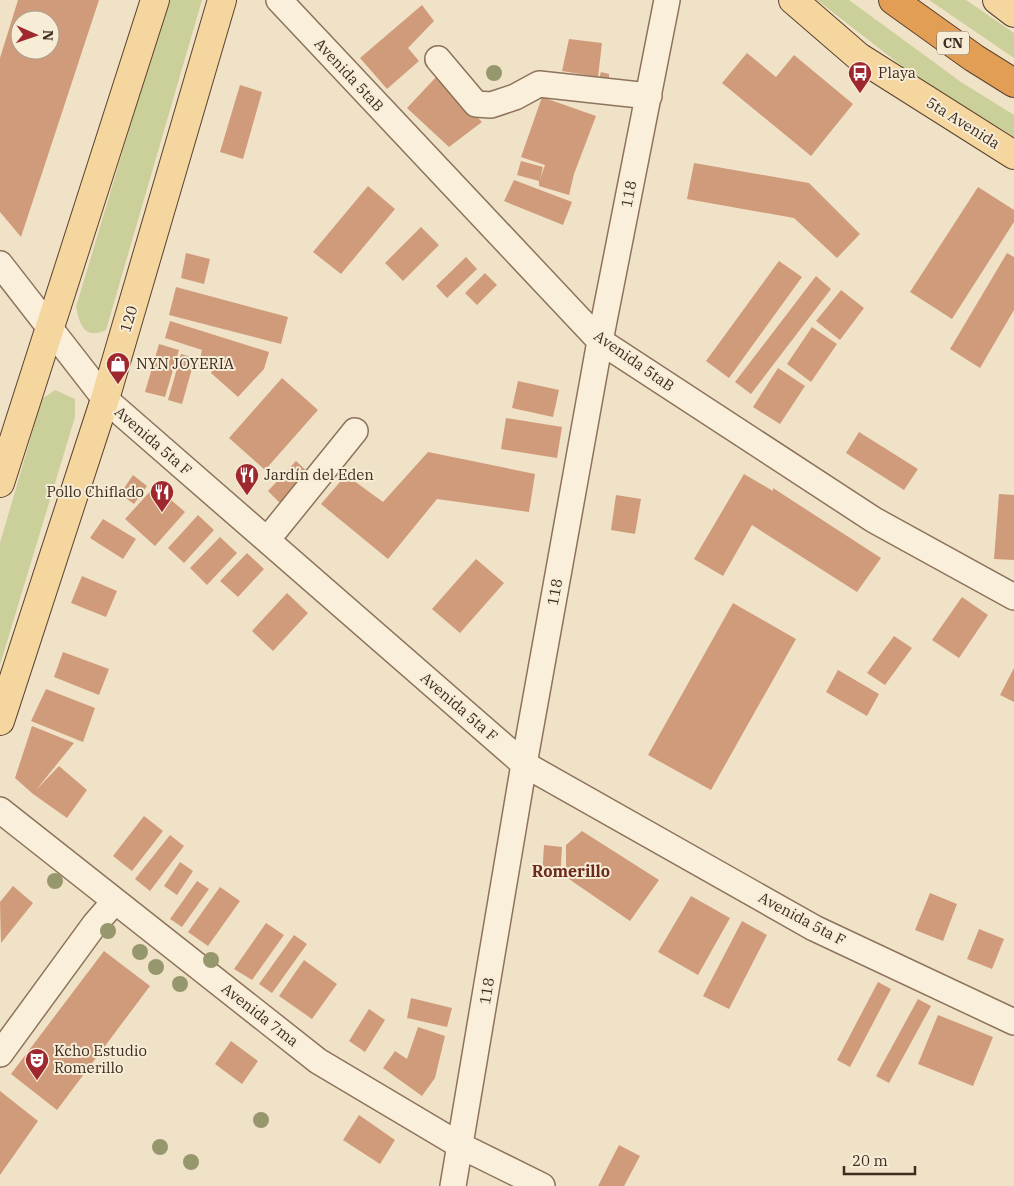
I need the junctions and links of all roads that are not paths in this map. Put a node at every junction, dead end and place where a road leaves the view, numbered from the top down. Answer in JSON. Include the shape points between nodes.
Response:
{"nodes":[{"id":1,"x":155,"y":0,"type":"edge"},
{"id":2,"x":222,"y":0,"type":"edge"},
{"id":3,"x":279,"y":0,"type":"edge"},
{"id":4,"x":667,"y":0,"type":"edge"},
{"id":5,"x":793,"y":0,"type":"edge"},
{"id":6,"x":894,"y":0,"type":"edge"},
{"id":7,"x":997,"y":0,"type":"edge"},
{"id":8,"x":1014,"y":13,"type":"edge"},
{"id":9,"x":438,"y":58,"type":"dead end"},
{"id":10,"x":1014,"y":83,"type":"edge"},
{"id":11,"x":648,"y":96,"type":"junction"},
{"id":12,"x":1014,"y":155,"type":"edge"},
{"id":13,"x":0,"y":264,"type":"edge"},
{"id":14,"x":49,"y":326,"type":"junction"},
{"id":15,"x":600,"y":342,"type":"junction"},
{"id":16,"x":105,"y":399,"type":"junction"},
{"id":17,"x":355,"y":431,"type":"dead end"},
{"id":18,"x":0,"y":483,"type":"edge"},
{"id":19,"x":267,"y":540,"type":"junction"},
{"id":20,"x":1014,"y":597,"type":"edge"},
{"id":21,"x":0,"y":721,"type":"edge"},
{"id":22,"x":524,"y":764,"type":"junction"},
{"id":23,"x":0,"y":810,"type":"edge"},
{"id":24,"x":115,"y":901,"type":"junction"},
{"id":25,"x":1014,"y":1022,"type":"edge"},
{"id":26,"x":0,"y":1054,"type":"edge"},
{"id":27,"x":461,"y":1146,"type":"junction"},
{"id":28,"x":453,"y":1186,"type":"edge"},
{"id":29,"x":542,"y":1186,"type":"edge"}],
"edges":[{"from":1,"to":14,"type":"main road"},
{"from":2,"to":16,"type":"main road","name":"120"},
{"from":3,"to":15,"type":"street","name":"Avenida 5taB"},
{"from":4,"to":11,"type":"street","name":"118"},
{"from":5,"to":12,"type":"main road","name":"5ta Avenida","via":[[859,57]]},
{"from":6,"to":10,"type":"highway","number":"CN"},
{"from":7,"to":8,"type":"main road"},
{"from":9,"to":11,"type":"street","via":[[476,104],[491,105],[539,84]]},
{"from":11,"to":15,"type":"street","name":"118"},
{"from":13,"to":14,"type":"street","name":"Avenida 5ta F"},
{"from":14,"to":16,"type":"street","name":"Avenida 5ta F"},
{"from":14,"to":18,"type":"main road"},
{"from":15,"to":20,"type":"street","name":"Avenida 5taB","via":[[874,520]]},
{"from":15,"to":22,"type":"street","name":"118"},
{"from":16,"to":19,"type":"street","name":"Avenida 5ta F"},
{"from":16,"to":21,"type":"main road","name":"120"},
{"from":17,"to":19,"type":"street"},
{"from":19,"to":22,"type":"street","name":"Avenida 5ta F"},
{"from":22,"to":25,"type":"street","name":"Avenida 5ta F","via":[[814,928]]},
{"from":22,"to":27,"type":"street","name":"118"},
{"from":23,"to":24,"type":"street","name":"Avenida 7ma"},
{"from":24,"to":26,"type":"street"},
{"from":24,"to":27,"type":"street","name":"Avenida 7ma","via":[[318,1061]]},
{"from":27,"to":28,"type":"street","name":"118"},
{"from":27,"to":29,"type":"street","name":"Avenida 7ma"}]}
